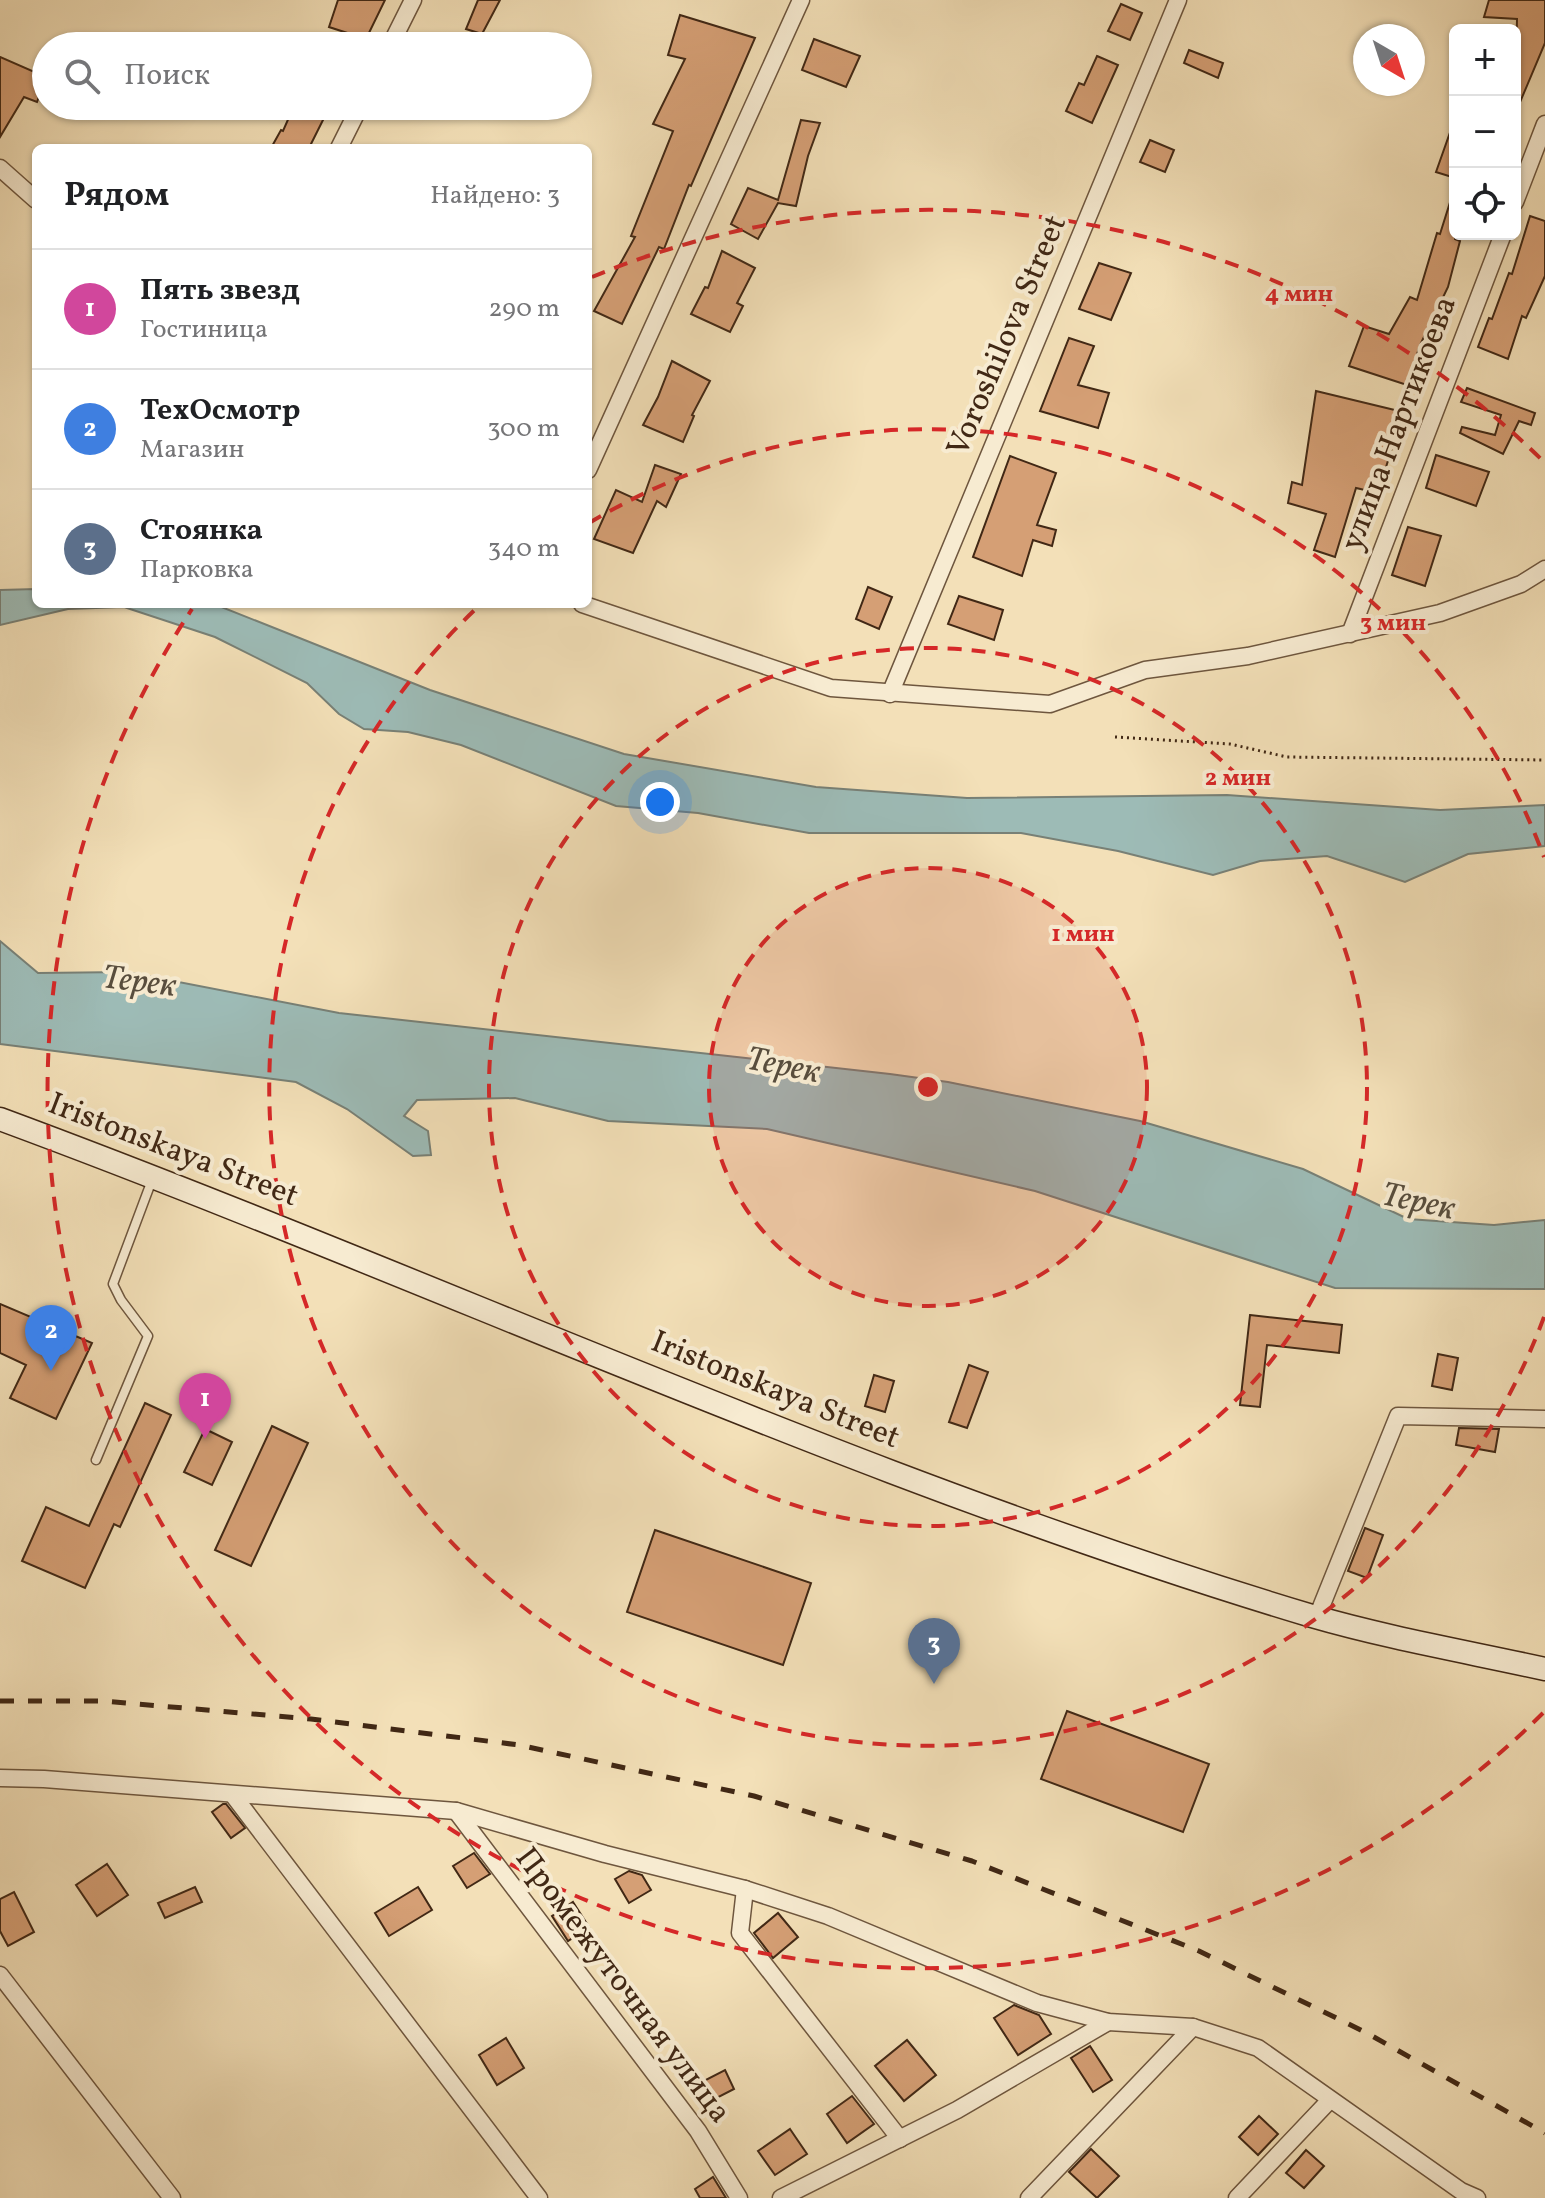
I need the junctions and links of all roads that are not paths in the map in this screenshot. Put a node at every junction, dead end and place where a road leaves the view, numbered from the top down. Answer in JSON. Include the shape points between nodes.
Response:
{"nodes":[{"id":1,"x":413,"y":0,"type":"edge"},
{"id":2,"x":801,"y":0,"type":"edge"},
{"id":3,"x":1178,"y":0,"type":"edge"},
{"id":4,"x":397,"y":32,"type":"edge"},
{"id":5,"x":353,"y":120,"type":"edge"},
{"id":6,"x":1545,"y":124,"type":"edge"},
{"id":7,"x":341,"y":144,"type":"edge"},
{"id":8,"x":0,"y":168,"type":"edge"},
{"id":9,"x":1521,"y":186,"type":"edge"},
{"id":10,"x":32,"y":196,"type":"edge"},
{"id":11,"x":1501,"y":240,"type":"edge"},
{"id":12,"x":592,"y":461,"type":"edge"},
{"id":13,"x":1545,"y":569,"type":"edge"},
{"id":14,"x":592,"y":607,"type":"edge"},
{"id":15,"x":1350,"y":634,"type":"junction"},
{"id":16,"x":890,"y":694,"type":"junction"},
{"id":17,"x":0,"y":1119,"type":"edge"},
{"id":18,"x":154,"y":1175,"type":"junction"},
{"id":19,"x":1545,"y":1419,"type":"edge"},
{"id":20,"x":96,"y":1460,"type":"dead end"},
{"id":21,"x":1317,"y":1617,"type":"junction"},
{"id":22,"x":1545,"y":1669,"type":"edge"},
{"id":23,"x":0,"y":1778,"type":"edge"},
{"id":24,"x":233,"y":1795,"type":"junction"},
{"id":25,"x":456,"y":1811,"type":"junction"},
{"id":26,"x":745,"y":1889,"type":"junction"},
{"id":27,"x":0,"y":1975,"type":"edge"},
{"id":28,"x":1108,"y":2022,"type":"junction"},
{"id":29,"x":1193,"y":2027,"type":"junction"},
{"id":30,"x":1329,"y":2101,"type":"junction"},
{"id":31,"x":900,"y":2139,"type":"junction"},
{"id":32,"x":1464,"y":2196,"type":"edge"},
{"id":33,"x":172,"y":2198,"type":"edge"},
{"id":34,"x":539,"y":2198,"type":"edge"},
{"id":35,"x":739,"y":2198,"type":"edge"},
{"id":36,"x":781,"y":2198,"type":"edge"},
{"id":37,"x":1029,"y":2198,"type":"edge"},
{"id":38,"x":1237,"y":2198,"type":"edge"}],
"edges":[{"from":1,"to":4,"type":"street"},
{"from":2,"to":12,"type":"street"},
{"from":3,"to":16,"type":"street","name":"Voroshilova Street"},
{"from":5,"to":7,"type":"street"},
{"from":6,"to":9,"type":"street"},
{"from":8,"to":10,"type":"street"},
{"from":11,"to":15,"type":"street","name":"улица Нартикоева"},
{"from":13,"to":15,"type":"street","via":[[1521,584],[1440,613]]},
{"from":14,"to":16,"type":"street","via":[[831,688]]},
{"from":15,"to":16,"type":"street","via":[[1248,656],[1145,670],[1050,704]]},
{"from":17,"to":18,"type":"main road","name":"Iristonskaya Street"},
{"from":18,"to":20,"type":"lane","via":[[113,1284],[148,1336]]},
{"from":18,"to":21,"type":"main road","name":"Iristonskaya Street","via":[[871,1465]]},
{"from":19,"to":21,"type":"street","via":[[1398,1416]]},
{"from":21,"to":22,"type":"main road","name":"Iristonskaya Street"},
{"from":23,"to":24,"type":"street"},
{"from":24,"to":25,"type":"street"},
{"from":24,"to":34,"type":"street"},
{"from":25,"to":26,"type":"street"},
{"from":25,"to":35,"type":"street","name":"Промежуточная улица","via":[[698,2131]]},
{"from":26,"to":28,"type":"street","via":[[828,1916],[1037,2003]]},
{"from":26,"to":31,"type":"street","via":[[740,1933]]},
{"from":27,"to":33,"type":"street"},
{"from":28,"to":29,"type":"street"},
{"from":28,"to":31,"type":"street"},
{"from":29,"to":30,"type":"street","via":[[1258,2048]]},
{"from":29,"to":37,"type":"street"},
{"from":30,"to":32,"type":"street"},
{"from":30,"to":38,"type":"street"},
{"from":31,"to":36,"type":"street"}]}
